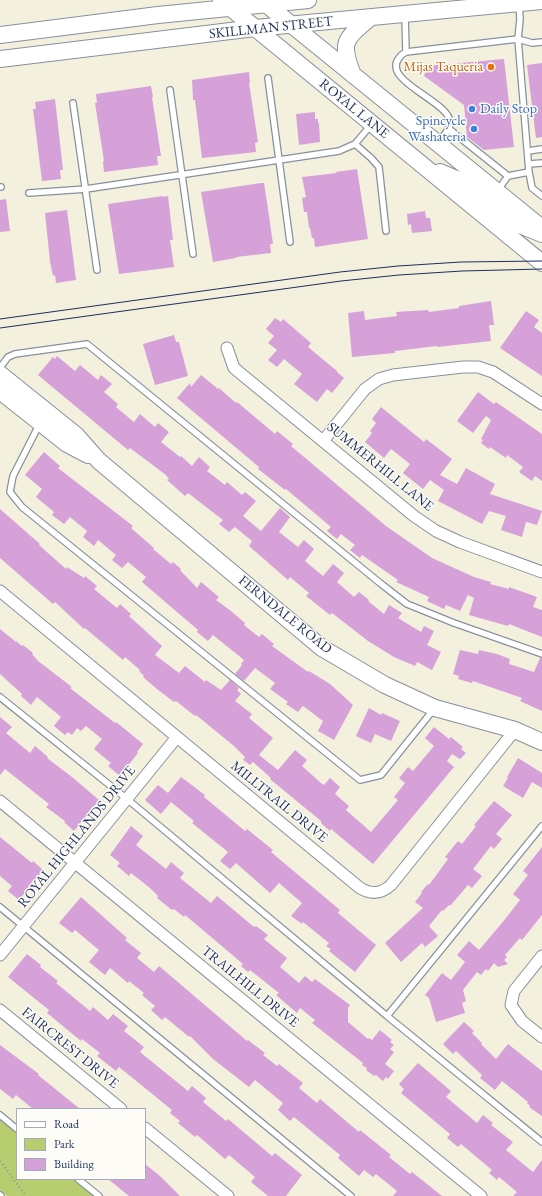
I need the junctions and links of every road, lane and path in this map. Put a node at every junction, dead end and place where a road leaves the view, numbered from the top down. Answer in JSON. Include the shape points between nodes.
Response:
{"nodes":[{"id":1,"x":174,"y":0,"type":"edge"},
{"id":2,"x":308,"y":0,"type":"edge"},
{"id":3,"x":542,"y":1,"type":"edge"},
{"id":4,"x":263,"y":2,"type":"edge"},
{"id":5,"x":518,"y":2,"type":"edge"},
{"id":6,"x":226,"y":4,"type":"edge"},
{"id":7,"x":405,"y":14,"type":"junction"},
{"id":8,"x":158,"y":15,"type":"junction"},
{"id":9,"x":370,"y":18,"type":"junction"},
{"id":10,"x":293,"y":25,"type":"junction"},
{"id":11,"x":256,"y":28,"type":"junction"},
{"id":12,"x":0,"y":35,"type":"edge"},
{"id":13,"x":518,"y":39,"type":"junction"},
{"id":14,"x":542,"y":42,"type":"edge"},
{"id":15,"x":406,"y":52,"type":"junction"},
{"id":16,"x":0,"y":59,"type":"edge"},
{"id":17,"x":353,"y":75,"type":"junction"},
{"id":18,"x":268,"y":78,"type":"dead end"},
{"id":19,"x":170,"y":90,"type":"dead end"},
{"id":20,"x":73,"y":102,"type":"dead end"},
{"id":21,"x":372,"y":124,"type":"junction"},
{"id":22,"x":449,"y":129,"type":"junction"},
{"id":23,"x":437,"y":143,"type":"junction"},
{"id":24,"x":355,"y":144,"type":"junction"},
{"id":25,"x":542,"y":149,"type":"edge"},
{"id":26,"x":528,"y":151,"type":"junction"},
{"id":27,"x":279,"y":161,"type":"junction"},
{"id":28,"x":529,"y":164,"type":"junction"},
{"id":29,"x":542,"y":164,"type":"edge"},
{"id":30,"x":425,"y":167,"type":"junction"},
{"id":31,"x":529,"y":172,"type":"junction"},
{"id":32,"x":182,"y":175,"type":"junction"},
{"id":33,"x":508,"y":176,"type":"junction"},
{"id":34,"x":86,"y":189,"type":"junction"},
{"id":35,"x":497,"y":191,"type":"junction"},
{"id":36,"x":29,"y":193,"type":"dead end"},
{"id":37,"x":542,"y":196,"type":"edge"},
{"id":38,"x":540,"y":226,"type":"edge"},
{"id":39,"x":386,"y":230,"type":"dead end"},
{"id":40,"x":290,"y":242,"type":"dead end"},
{"id":41,"x":193,"y":254,"type":"dead end"},
{"id":42,"x":542,"y":264,"type":"edge"},
{"id":43,"x":97,"y":270,"type":"dead end"},
{"id":44,"x":227,"y":348,"type":"dead end"},
{"id":45,"x":2,"y":378,"type":"edge"},
{"id":46,"x":542,"y":404,"type":"edge"},
{"id":47,"x":40,"y":423,"type":"junction"},
{"id":48,"x":323,"y":441,"type":"junction"},
{"id":49,"x":99,"y":461,"type":"junction"},
{"id":50,"x":542,"y":572,"type":"edge"},
{"id":51,"x":0,"y":591,"type":"edge"},
{"id":52,"x":542,"y":654,"type":"edge"},
{"id":53,"x":0,"y":697,"type":"edge"},
{"id":54,"x":435,"y":708,"type":"junction"},
{"id":55,"x":515,"y":730,"type":"junction"},
{"id":56,"x":177,"y":737,"type":"junction"},
{"id":57,"x":542,"y":742,"type":"edge"},
{"id":58,"x":127,"y":799,"type":"junction"},
{"id":59,"x":0,"y":801,"type":"edge"},
{"id":60,"x":542,"y":826,"type":"edge"},
{"id":61,"x":76,"y":863,"type":"junction"},
{"id":62,"x":0,"y":907,"type":"edge"},
{"id":63,"x":24,"y":926,"type":"junction"},
{"id":64,"x":0,"y":955,"type":"edge"},
{"id":65,"x":542,"y":956,"type":"edge"},
{"id":66,"x":0,"y":1010,"type":"edge"},
{"id":67,"x":388,"y":1016,"type":"junction"},
{"id":68,"x":542,"y":1037,"type":"edge"},
{"id":69,"x":120,"y":1108,"type":"edge"},
{"id":70,"x":0,"y":1115,"type":"edge"},
{"id":71,"x":16,"y":1128,"type":"edge"},
{"id":72,"x":146,"y":1129,"type":"edge"},
{"id":73,"x":542,"y":1142,"type":"edge"},
{"id":74,"x":0,"y":1161,"type":"edge"},
{"id":75,"x":79,"y":1180,"type":"edge"},
{"id":76,"x":26,"y":1196,"type":"edge"},
{"id":77,"x":99,"y":1196,"type":"edge"},
{"id":78,"x":228,"y":1196,"type":"edge"},
{"id":79,"x":352,"y":1196,"type":"edge"},
{"id":80,"x":481,"y":1196,"type":"edge"}],
"edges":[{"from":1,"to":8,"type":"main road"},
{"from":2,"to":4,"type":"main road","name":"SKILLMAN STREET"},
{"from":3,"to":5,"type":"main road","name":"SKILLMAN STREET"},
{"from":4,"to":6,"type":"main road","name":"SKILLMAN STREET"},
{"from":4,"to":10,"type":"main road","name":"ROYAL LANE"},
{"from":5,"to":7,"type":"main road","name":"SKILLMAN STREET"},
{"from":5,"to":13,"type":"lane"},
{"from":6,"to":8,"type":"main road","name":"SKILLMAN STREET"},
{"from":6,"to":11,"type":"main road","name":"ROYAL LANE"},
{"from":7,"to":9,"type":"main road","name":"SKILLMAN STREET"},
{"from":7,"to":15,"type":"lane"},
{"from":8,"to":12,"type":"main road","name":"SKILLMAN STREET"},
{"from":9,"to":10,"type":"main road","name":"SKILLMAN STREET"},
{"from":9,"to":17,"type":"main road","via":[[345,44]]},
{"from":10,"to":11,"type":"main road","name":"SKILLMAN STREET"},
{"from":10,"to":17,"type":"main road","name":"ROYAL LANE"},
{"from":11,"to":16,"type":"main road","name":"SKILLMAN STREET"},
{"from":11,"to":21,"type":"main road","name":"ROYAL LANE"},
{"from":13,"to":14,"type":"lane","via":[[532,43]]},
{"from":13,"to":15,"type":"lane"},
{"from":13,"to":26,"type":"lane"},
{"from":15,"to":22,"type":"lane","via":[[399,57],[397,72],[448,114]]},
{"from":17,"to":23,"type":"main road","name":"ROYAL LANE"},
{"from":18,"to":27,"type":"lane"},
{"from":19,"to":32,"type":"lane"},
{"from":20,"to":34,"type":"lane"},
{"from":21,"to":24,"type":"lane"},
{"from":21,"to":30,"type":"main road","name":"ROYAL LANE"},
{"from":22,"to":23,"type":"lane"},
{"from":22,"to":33,"type":"lane"},
{"from":23,"to":35,"type":"main road","name":"ROYAL LANE"},
{"from":24,"to":27,"type":"lane","via":[[339,151]]},
{"from":24,"to":39,"type":"lane","via":[[379,166]]},
{"from":25,"to":26,"type":"lane"},
{"from":26,"to":28,"type":"lane"},
{"from":27,"to":32,"type":"lane"},
{"from":27,"to":40,"type":"lane"},
{"from":28,"to":29,"type":"lane"},
{"from":28,"to":31,"type":"lane"},
{"from":30,"to":38,"type":"main road","via":[[466,183],[515,223]]},
{"from":30,"to":42,"type":"main road","name":"ROYAL LANE"},
{"from":31,"to":33,"type":"lane"},
{"from":31,"to":37,"type":"lane","via":[[532,188]]},
{"from":32,"to":34,"type":"lane"},
{"from":32,"to":41,"type":"lane"},
{"from":33,"to":35,"type":"lane"},
{"from":34,"to":36,"type":"lane"},
{"from":34,"to":43,"type":"lane"},
{"from":35,"to":38,"type":"main road","name":"ROYAL LANE"},
{"from":44,"to":48,"type":"street","name":"SUMMERHILL LANE","via":[[234,368]]},
{"from":45,"to":47,"type":"main road","name":"FERNDALE ROAD"},
{"from":45,"to":49,"type":"main road","name":"FERNDALE ROAD","via":[[76,435]]},
{"from":45,"to":52,"type":"lane","via":[[8,357],[15,354],[87,344],[407,604]]},
{"from":46,"to":48,"type":"street","via":[[493,372],[478,367],[393,375],[379,379],[365,389]]},
{"from":47,"to":49,"type":"main road","name":"FERNDALE ROAD","via":[[67,444]]},
{"from":47,"to":54,"type":"lane","via":[[13,476],[10,492],[22,507],[360,780],[380,775]]},
{"from":48,"to":50,"type":"street","name":"SUMMERHILL LANE","via":[[414,516],[436,530],[460,542]]},
{"from":49,"to":54,"type":"main road","name":"FERNDALE ROAD","via":[[322,648],[385,685]]},
{"from":51,"to":56,"type":"street","name":"MILLTRAIL DRIVE"},
{"from":53,"to":58,"type":"lane"},
{"from":54,"to":55,"type":"main road","name":"FERNDALE ROAD"},
{"from":55,"to":56,"type":"street","name":"MILLTRAIL DRIVE","via":[[391,885],[376,894],[360,888]]},
{"from":55,"to":57,"type":"main road","name":"FERNDALE ROAD"},
{"from":56,"to":58,"type":"street","name":"ROYAL HIGHLANDS DRIVE"},
{"from":58,"to":61,"type":"street","name":"ROYAL HIGHLANDS DRIVE"},
{"from":58,"to":67,"type":"lane"},
{"from":59,"to":61,"type":"street","name":"TRAILHILL DRIVE"},
{"from":60,"to":67,"type":"lane"},
{"from":61,"to":63,"type":"street","name":"ROYAL HIGHLANDS DRIVE"},
{"from":61,"to":80,"type":"street","name":"TRAILHILL DRIVE"},
{"from":62,"to":63,"type":"lane"},
{"from":63,"to":64,"type":"street","name":"ROYAL HIGHLANDS DRIVE"},
{"from":63,"to":79,"type":"lane"},
{"from":65,"to":68,"type":"street","via":[[514,991],[511,1005],[522,1021]]},
{"from":66,"to":69,"type":"street","name":"FAIRCREST DRIVE"},
{"from":67,"to":73,"type":"lane"},
{"from":70,"to":71,"type":"lane"},
{"from":72,"to":78,"type":"street"},
{"from":74,"to":76,"type":"path"},
{"from":75,"to":77,"type":"lane"}]}
